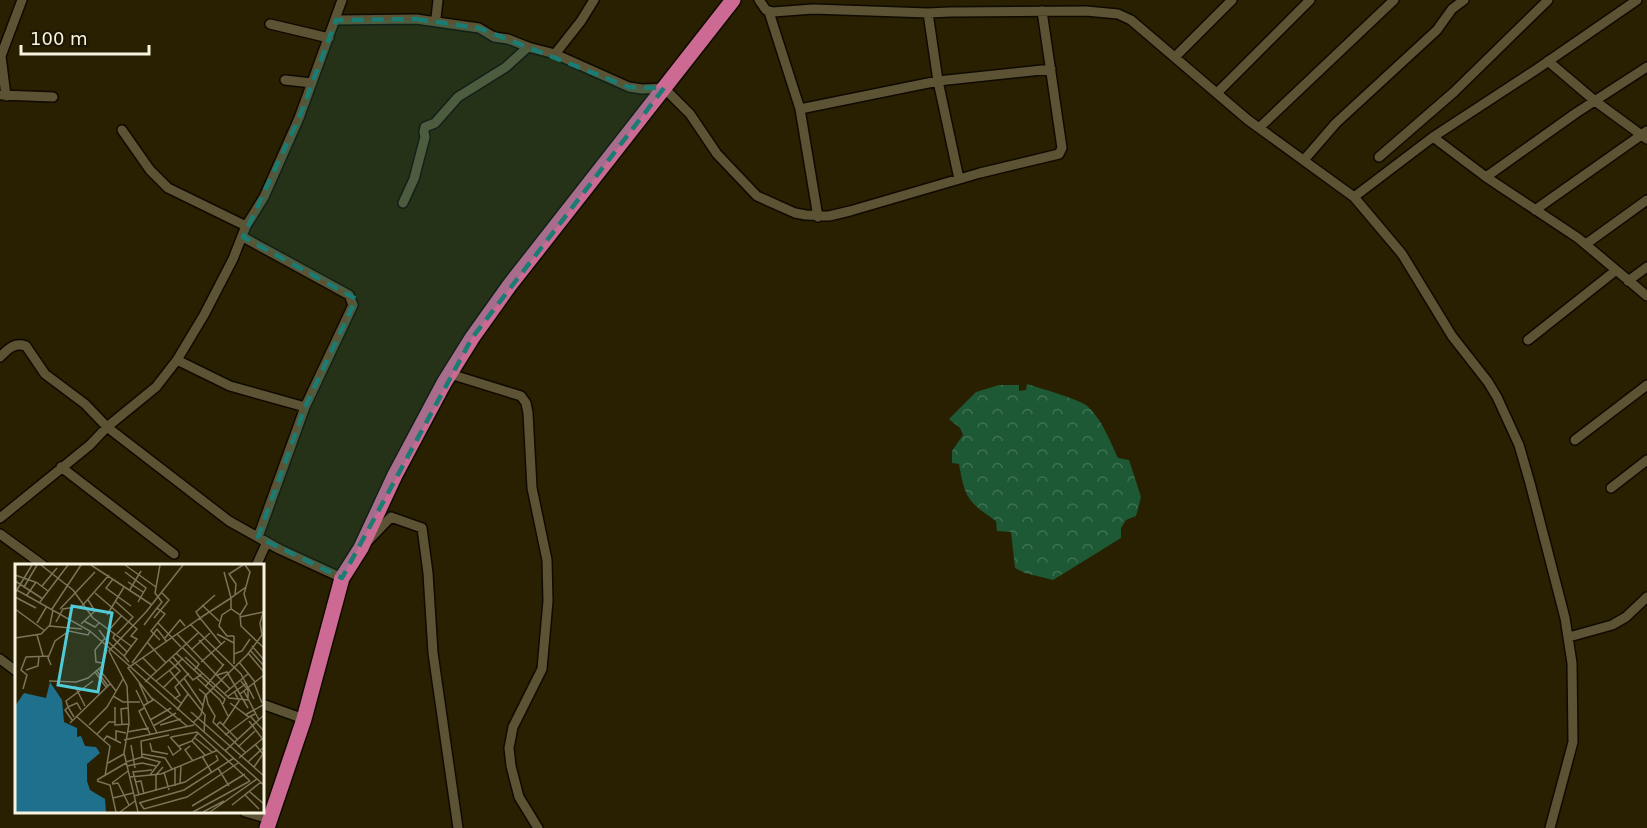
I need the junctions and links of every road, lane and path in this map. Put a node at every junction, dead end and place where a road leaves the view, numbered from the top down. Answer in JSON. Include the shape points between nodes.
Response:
{"nodes":[{"id":1,"x":22,"y":0,"type":"edge"},
{"id":2,"x":342,"y":0,"type":"edge"},
{"id":3,"x":438,"y":0,"type":"edge"},
{"id":4,"x":594,"y":0,"type":"edge"},
{"id":5,"x":733,"y":0,"type":"edge"},
{"id":6,"x":759,"y":0,"type":"edge"},
{"id":7,"x":1086,"y":0,"type":"edge"},
{"id":8,"x":1232,"y":0,"type":"edge"},
{"id":9,"x":1310,"y":0,"type":"edge"},
{"id":10,"x":1394,"y":0,"type":"edge"},
{"id":11,"x":1464,"y":0,"type":"edge"},
{"id":12,"x":1548,"y":0,"type":"edge"},
{"id":13,"x":1637,"y":0,"type":"edge"},
{"id":14,"x":1086,"y":10,"type":"junction"},
{"id":15,"x":1042,"y":11,"type":"junction"},
{"id":16,"x":770,"y":12,"type":"junction"},
{"id":17,"x":928,"y":14,"type":"junction"},
{"id":18,"x":336,"y":20,"type":"junction"},
{"id":19,"x":437,"y":22,"type":"junction"},
{"id":20,"x":270,"y":24,"type":"dead end"},
{"id":21,"x":329,"y":38,"type":"junction"},
{"id":22,"x":528,"y":47,"type":"junction"},
{"id":23,"x":555,"y":54,"type":"junction"},
{"id":24,"x":1175,"y":57,"type":"junction"},
{"id":25,"x":1548,"y":62,"type":"junction"},
{"id":26,"x":1647,"y":67,"type":"edge"},
{"id":27,"x":1051,"y":69,"type":"junction"},
{"id":28,"x":285,"y":80,"type":"dead end"},
{"id":29,"x":938,"y":81,"type":"junction"},
{"id":30,"x":312,"y":83,"type":"junction"},
{"id":31,"x":664,"y":88,"type":"junction"},
{"id":32,"x":1217,"y":93,"type":"junction"},
{"id":33,"x":3,"y":95,"type":"edge"},
{"id":34,"x":53,"y":97,"type":"dead end"},
{"id":35,"x":1595,"y":101,"type":"junction"},
{"id":36,"x":800,"y":110,"type":"junction"},
{"id":37,"x":1259,"y":128,"type":"junction"},
{"id":38,"x":122,"y":130,"type":"dead end"},
{"id":39,"x":1645,"y":135,"type":"edge"},
{"id":40,"x":1433,"y":137,"type":"junction"},
{"id":41,"x":1379,"y":157,"type":"dead end"},
{"id":42,"x":1304,"y":160,"type":"junction"},
{"id":43,"x":1486,"y":177,"type":"junction"},
{"id":44,"x":958,"y":179,"type":"junction"},
{"id":45,"x":1354,"y":196,"type":"junction"},
{"id":46,"x":1647,"y":200,"type":"edge"},
{"id":47,"x":403,"y":203,"type":"dead end"},
{"id":48,"x":1535,"y":210,"type":"junction"},
{"id":49,"x":818,"y":217,"type":"junction"},
{"id":50,"x":246,"y":226,"type":"junction"},
{"id":51,"x":243,"y":237,"type":"junction"},
{"id":52,"x":1586,"y":244,"type":"junction"},
{"id":53,"x":1647,"y":267,"type":"edge"},
{"id":54,"x":1616,"y":271,"type":"junction"},
{"id":55,"x":1628,"y":281,"type":"junction"},
{"id":56,"x":1647,"y":296,"type":"edge"},
{"id":57,"x":1528,"y":340,"type":"dead end"},
{"id":58,"x":0,"y":357,"type":"edge"},
{"id":59,"x":177,"y":360,"type":"junction"},
{"id":60,"x":450,"y":374,"type":"junction"},
{"id":61,"x":1647,"y":385,"type":"edge"},
{"id":62,"x":305,"y":407,"type":"junction"},
{"id":63,"x":107,"y":427,"type":"junction"},
{"id":64,"x":1575,"y":440,"type":"dead end"},
{"id":65,"x":1647,"y":460,"type":"edge"},
{"id":66,"x":61,"y":467,"type":"junction"},
{"id":67,"x":1611,"y":488,"type":"dead end"},
{"id":68,"x":0,"y":518,"type":"edge"},
{"id":69,"x":0,"y":534,"type":"edge"},
{"id":70,"x":258,"y":537,"type":"junction"},
{"id":71,"x":267,"y":542,"type":"junction"},
{"id":72,"x":361,"y":548,"type":"junction"},
{"id":73,"x":174,"y":554,"type":"dead end"},
{"id":74,"x":41,"y":564,"type":"edge"},
{"id":75,"x":257,"y":564,"type":"edge"},
{"id":76,"x":342,"y":578,"type":"junction"},
{"id":77,"x":1647,"y":597,"type":"edge"},
{"id":78,"x":1569,"y":637,"type":"junction"},
{"id":79,"x":0,"y":658,"type":"edge"},
{"id":80,"x":15,"y":670,"type":"edge"},
{"id":81,"x":264,"y":705,"type":"edge"},
{"id":82,"x":304,"y":719,"type":"junction"},
{"id":83,"x":247,"y":813,"type":"edge"},
{"id":84,"x":268,"y":824,"type":"edge"},
{"id":85,"x":458,"y":828,"type":"edge"},
{"id":86,"x":538,"y":828,"type":"edge"},
{"id":87,"x":1550,"y":828,"type":"edge"}],
"edges":[{"from":1,"to":33,"type":"street","via":[[1,56]]},
{"from":2,"to":18,"type":"street"},
{"from":3,"to":19,"type":"street"},
{"from":4,"to":23,"type":"street"},
{"from":5,"to":31,"type":"highway"},
{"from":6,"to":16,"type":"street"},
{"from":7,"to":14,"type":"street"},
{"from":8,"to":24,"type":"street"},
{"from":9,"to":32,"type":"street"},
{"from":10,"to":37,"type":"street"},
{"from":11,"to":42,"type":"street","via":[[1336,123]]},
{"from":12,"to":41,"type":"street","via":[[1454,92]]},
{"from":13,"to":25,"type":"street"},
{"from":14,"to":15,"type":"street"},
{"from":14,"to":24,"type":"street","via":[[1118,14],[1131,20]]},
{"from":15,"to":17,"type":"street"},
{"from":15,"to":27,"type":"street"},
{"from":16,"to":17,"type":"street","via":[[813,9]]},
{"from":16,"to":36,"type":"street"},
{"from":17,"to":29,"type":"street"},
{"from":18,"to":19,"type":"street"},
{"from":18,"to":21,"type":"street"},
{"from":19,"to":22,"type":"street","via":[[479,28]]},
{"from":20,"to":21,"type":"street"},
{"from":21,"to":30,"type":"street"},
{"from":22,"to":23,"type":"street"},
{"from":22,"to":47,"type":"street","via":[[506,67],[458,97],[435,123],[425,127],[414,178]]},
{"from":23,"to":31,"type":"street","via":[[629,87]]},
{"from":24,"to":32,"type":"street"},
{"from":25,"to":35,"type":"street"},
{"from":25,"to":40,"type":"street"},
{"from":26,"to":35,"type":"street"},
{"from":27,"to":29,"type":"street"},
{"from":27,"to":44,"type":"street","via":[[1062,152]]},
{"from":28,"to":30,"type":"street"},
{"from":29,"to":36,"type":"street"},
{"from":29,"to":44,"type":"street"},
{"from":30,"to":50,"type":"street","via":[[264,197]]},
{"from":31,"to":49,"type":"street","via":[[757,196],[795,213]]},
{"from":31,"to":60,"type":"highway","via":[[509,286]]},
{"from":32,"to":37,"type":"street"},
{"from":33,"to":34,"type":"street"},
{"from":35,"to":39,"type":"street"},
{"from":35,"to":43,"type":"street"},
{"from":36,"to":49,"type":"street"},
{"from":37,"to":42,"type":"street"},
{"from":38,"to":50,"type":"street","via":[[168,188]]},
{"from":39,"to":48,"type":"street"},
{"from":40,"to":43,"type":"street"},
{"from":40,"to":45,"type":"street"},
{"from":42,"to":45,"type":"street"},
{"from":43,"to":48,"type":"street"},
{"from":44,"to":49,"type":"street"},
{"from":45,"to":78,"type":"street","via":[[1402,254],[1452,336],[1497,397],[1519,445]]},
{"from":46,"to":52,"type":"street"},
{"from":48,"to":52,"type":"street"},
{"from":50,"to":51,"type":"street"},
{"from":51,"to":59,"type":"street"},
{"from":51,"to":62,"type":"street","via":[[352,300]]},
{"from":52,"to":54,"type":"street"},
{"from":53,"to":55,"type":"street"},
{"from":54,"to":55,"type":"street"},
{"from":54,"to":57,"type":"street"},
{"from":55,"to":56,"type":"street"},
{"from":58,"to":63,"type":"street","via":[[13,345],[26,346],[45,374],[85,404]]},
{"from":59,"to":62,"type":"street","via":[[230,386]]},
{"from":59,"to":63,"type":"street","via":[[156,387]]},
{"from":60,"to":72,"type":"highway"},
{"from":60,"to":86,"type":"street","via":[[521,396],[528,413],[532,488],[547,560],[548,602],[542,669],[513,727],[509,748],[519,797]]},
{"from":61,"to":64,"type":"street"},
{"from":62,"to":70,"type":"street"},
{"from":63,"to":66,"type":"street"},
{"from":63,"to":70,"type":"street","via":[[229,521]]},
{"from":65,"to":67,"type":"street"},
{"from":66,"to":68,"type":"street"},
{"from":66,"to":73,"type":"street"},
{"from":69,"to":74,"type":"street"},
{"from":70,"to":71,"type":"street"},
{"from":71,"to":75,"type":"street"},
{"from":71,"to":76,"type":"street"},
{"from":72,"to":76,"type":"highway"},
{"from":72,"to":85,"type":"street","via":[[391,517],[422,528]]},
{"from":76,"to":82,"type":"highway"},
{"from":77,"to":78,"type":"street","via":[[1612,625]]},
{"from":78,"to":87,"type":"street","via":[[1573,742]]},
{"from":79,"to":80,"type":"street"},
{"from":81,"to":82,"type":"street"},
{"from":82,"to":84,"type":"highway"},
{"from":83,"to":84,"type":"street"}]}
